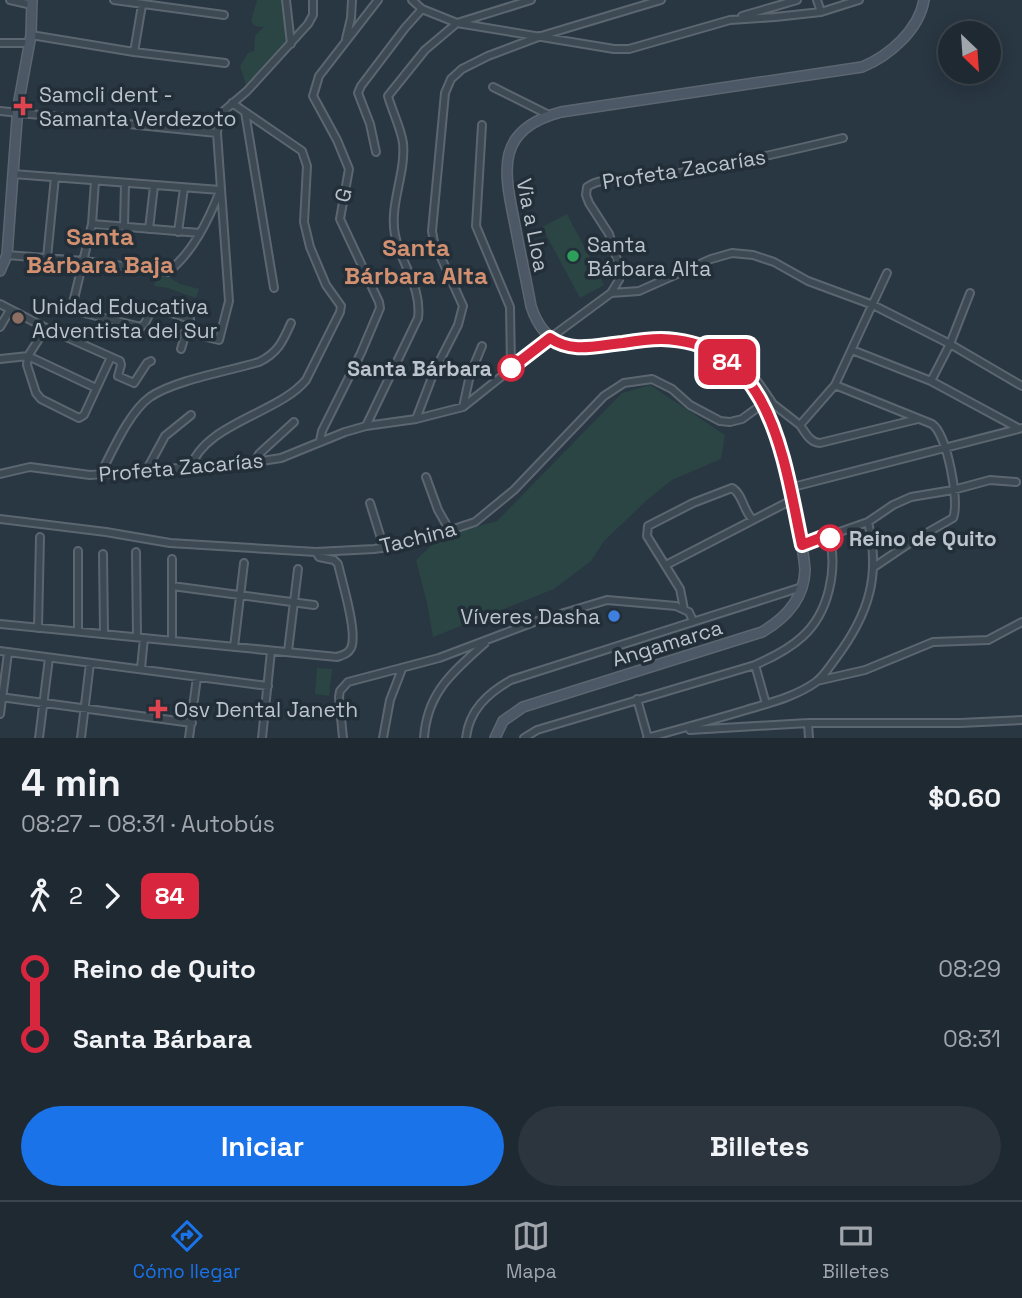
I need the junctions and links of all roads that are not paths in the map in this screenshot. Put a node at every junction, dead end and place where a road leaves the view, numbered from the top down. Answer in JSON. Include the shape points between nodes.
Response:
{"nodes":[{"id":1,"x":10,"y":0,"type":"edge"},
{"id":2,"x":114,"y":0,"type":"edge"},
{"id":3,"x":286,"y":0,"type":"edge"},
{"id":4,"x":313,"y":0,"type":"edge"},
{"id":5,"x":352,"y":0,"type":"edge"},
{"id":6,"x":378,"y":0,"type":"edge"},
{"id":7,"x":412,"y":0,"type":"edge"},
{"id":8,"x":530,"y":0,"type":"edge"},
{"id":9,"x":661,"y":0,"type":"edge"},
{"id":10,"x":797,"y":0,"type":"edge"},
{"id":11,"x":817,"y":0,"type":"edge"},
{"id":12,"x":857,"y":0,"type":"edge"},
{"id":13,"x":924,"y":0,"type":"edge"},
{"id":14,"x":32,"y":3,"type":"edge"},
{"id":15,"x":142,"y":5,"type":"junction"},
{"id":16,"x":422,"y":9,"type":"junction"},
{"id":17,"x":821,"y":12,"type":"junction"},
{"id":18,"x":224,"y":15,"type":"dead end"},
{"id":19,"x":730,"y":20,"type":"junction"},
{"id":20,"x":457,"y":23,"type":"junction"},
{"id":21,"x":541,"y":36,"type":"junction"},
{"id":22,"x":30,"y":39,"type":"junction"},
{"id":23,"x":346,"y":40,"type":"junction"},
{"id":24,"x":0,"y":43,"type":"edge"},
{"id":25,"x":291,"y":44,"type":"junction"},
{"id":26,"x":134,"y":52,"type":"junction"},
{"id":27,"x":225,"y":63,"type":"dead end"},
{"id":28,"x":493,"y":87,"type":"dead end"},
{"id":29,"x":232,"y":103,"type":"junction"},
{"id":30,"x":0,"y":111,"type":"edge"},
{"id":31,"x":245,"y":112,"type":"junction"},
{"id":32,"x":17,"y":114,"type":"junction"},
{"id":33,"x":549,"y":115,"type":"junction"},
{"id":34,"x":482,"y":125,"type":"dead end"},
{"id":35,"x":217,"y":133,"type":"junction"},
{"id":36,"x":843,"y":138,"type":"dead end"},
{"id":37,"x":376,"y":152,"type":"dead end"},
{"id":38,"x":13,"y":174,"type":"junction"},
{"id":39,"x":55,"y":177,"type":"junction"},
{"id":40,"x":95,"y":181,"type":"junction"},
{"id":41,"x":125,"y":183,"type":"junction"},
{"id":42,"x":154,"y":186,"type":"junction"},
{"id":43,"x":184,"y":188,"type":"junction"},
{"id":44,"x":220,"y":190,"type":"junction"},
{"id":45,"x":92,"y":225,"type":"junction"},
{"id":46,"x":124,"y":227,"type":"junction"},
{"id":47,"x":149,"y":229,"type":"junction"},
{"id":48,"x":178,"y":232,"type":"junction"},
{"id":49,"x":200,"y":233,"type":"junction"},
{"id":50,"x":7,"y":256,"type":"junction"},
{"id":51,"x":47,"y":258,"type":"junction"},
{"id":52,"x":84,"y":261,"type":"junction"},
{"id":53,"x":0,"y":271,"type":"edge"},
{"id":54,"x":887,"y":273,"type":"dead end"},
{"id":55,"x":274,"y":288,"type":"dead end"},
{"id":56,"x":611,"y":293,"type":"junction"},
{"id":57,"x":970,"y":293,"type":"dead end"},
{"id":58,"x":0,"y":304,"type":"edge"},
{"id":59,"x":873,"y":305,"type":"junction"},
{"id":60,"x":10,"y":310,"type":"junction"},
{"id":61,"x":291,"y":323,"type":"dead end"},
{"id":62,"x":0,"y":327,"type":"edge"},
{"id":63,"x":46,"y":328,"type":"junction"},
{"id":64,"x":185,"y":332,"type":"junction"},
{"id":65,"x":550,"y":338,"type":"junction"},
{"id":66,"x":950,"y":344,"type":"junction"},
{"id":67,"x":482,"y":345,"type":"dead end"},
{"id":68,"x":181,"y":349,"type":"dead end"},
{"id":69,"x":727,"y":349,"type":"dead end"},
{"id":70,"x":852,"y":350,"type":"junction"},
{"id":71,"x":28,"y":356,"type":"junction"},
{"id":72,"x":111,"y":357,"type":"junction"},
{"id":73,"x":0,"y":359,"type":"edge"},
{"id":74,"x":151,"y":362,"type":"dead end"},
{"id":75,"x":511,"y":368,"type":"junction"},
{"id":76,"x":931,"y":381,"type":"junction"},
{"id":77,"x":835,"y":385,"type":"junction"},
{"id":78,"x":1022,"y":386,"type":"edge"},
{"id":79,"x":96,"y":388,"type":"junction"},
{"id":80,"x":768,"y":405,"type":"junction"},
{"id":81,"x":463,"y":407,"type":"junction"},
{"id":82,"x":191,"y":415,"type":"dead end"},
{"id":83,"x":415,"y":419,"type":"junction"},
{"id":84,"x":918,"y":419,"type":"junction"},
{"id":85,"x":293,"y":422,"type":"dead end"},
{"id":86,"x":800,"y":425,"type":"junction"},
{"id":87,"x":366,"y":426,"type":"junction"},
{"id":88,"x":1020,"y":428,"type":"edge"},
{"id":89,"x":320,"y":441,"type":"junction"},
{"id":90,"x":946,"y":448,"type":"junction"},
{"id":91,"x":255,"y":462,"type":"junction"},
{"id":92,"x":190,"y":469,"type":"junction"},
{"id":93,"x":146,"y":471,"type":"junction"},
{"id":94,"x":0,"y":474,"type":"edge"},
{"id":95,"x":100,"y":475,"type":"junction"},
{"id":96,"x":426,"y":477,"type":"dead end"},
{"id":97,"x":1016,"y":482,"type":"dead end"},
{"id":98,"x":789,"y":488,"type":"junction"},
{"id":99,"x":953,"y":490,"type":"junction"},
{"id":100,"x":792,"y":500,"type":"junction"},
{"id":101,"x":370,"y":503,"type":"dead end"},
{"id":102,"x":0,"y":519,"type":"edge"},
{"id":103,"x":753,"y":520,"type":"junction"},
{"id":104,"x":868,"y":522,"type":"junction"},
{"id":105,"x":450,"y":530,"type":"junction"},
{"id":106,"x":828,"y":535,"type":"junction"},
{"id":107,"x":40,"y":537,"type":"dead end"},
{"id":108,"x":802,"y":545,"type":"junction"},
{"id":109,"x":384,"y":548,"type":"junction"},
{"id":110,"x":78,"y":551,"type":"dead end"},
{"id":111,"x":136,"y":552,"type":"dead end"},
{"id":112,"x":316,"y":552,"type":"junction"},
{"id":113,"x":103,"y":554,"type":"dead end"},
{"id":114,"x":172,"y":559,"type":"dead end"},
{"id":115,"x":244,"y":564,"type":"dead end"},
{"id":116,"x":666,"y":565,"type":"junction"},
{"id":117,"x":874,"y":567,"type":"junction"},
{"id":118,"x":298,"y":569,"type":"dead end"},
{"id":119,"x":172,"y":586,"type":"junction"},
{"id":120,"x":803,"y":587,"type":"junction"},
{"id":121,"x":239,"y":594,"type":"junction"},
{"id":122,"x":294,"y":601,"type":"junction"},
{"id":123,"x":314,"y":605,"type":"dead end"},
{"id":124,"x":684,"y":609,"type":"junction"},
{"id":125,"x":693,"y":621,"type":"junction"},
{"id":126,"x":1020,"y":622,"type":"edge"},
{"id":127,"x":0,"y":624,"type":"edge"},
{"id":128,"x":38,"y":628,"type":"junction"},
{"id":129,"x":78,"y":631,"type":"junction"},
{"id":130,"x":104,"y":634,"type":"junction"},
{"id":131,"x":140,"y":637,"type":"junction"},
{"id":132,"x":172,"y":640,"type":"junction"},
{"id":133,"x":485,"y":642,"type":"junction"},
{"id":134,"x":234,"y":647,"type":"junction"},
{"id":135,"x":271,"y":651,"type":"junction"},
{"id":136,"x":288,"y":651,"type":"junction"},
{"id":137,"x":4,"y":652,"type":"edge"},
{"id":138,"x":49,"y":658,"type":"junction"},
{"id":139,"x":90,"y":663,"type":"junction"},
{"id":140,"x":755,"y":665,"type":"junction"},
{"id":141,"x":141,"y":668,"type":"junction"},
{"id":142,"x":401,"y":669,"type":"junction"},
{"id":143,"x":197,"y":677,"type":"junction"},
{"id":144,"x":817,"y":681,"type":"junction"},
{"id":145,"x":268,"y":686,"type":"junction"},
{"id":146,"x":1,"y":697,"type":"edge"},
{"id":147,"x":637,"y":699,"type":"junction"},
{"id":148,"x":44,"y":703,"type":"junction"},
{"id":149,"x":766,"y":704,"type":"junction"},
{"id":150,"x":85,"y":708,"type":"junction"},
{"id":151,"x":0,"y":714,"type":"edge"},
{"id":152,"x":1022,"y":720,"type":"edge"},
{"id":153,"x":192,"y":723,"type":"junction"},
{"id":154,"x":808,"y":723,"type":"junction"},
{"id":155,"x":677,"y":730,"type":"junction"},
{"id":156,"x":39,"y":738,"type":"edge"},
{"id":157,"x":81,"y":738,"type":"edge"},
{"id":158,"x":189,"y":738,"type":"edge"},
{"id":159,"x":262,"y":738,"type":"edge"},
{"id":160,"x":343,"y":738,"type":"edge"},
{"id":161,"x":383,"y":738,"type":"edge"},
{"id":162,"x":424,"y":738,"type":"edge"},
{"id":163,"x":466,"y":738,"type":"edge"},
{"id":164,"x":495,"y":738,"type":"edge"},
{"id":165,"x":524,"y":738,"type":"edge"},
{"id":166,"x":647,"y":738,"type":"edge"},
{"id":167,"x":809,"y":738,"type":"edge"}],
"edges":[{"from":1,"to":14,"type":"street"},
{"from":2,"to":15,"type":"street"},
{"from":3,"to":25,"type":"street"},
{"from":4,"to":25,"type":"street","via":[[312,20]]},
{"from":5,"to":23,"type":"street"},
{"from":6,"to":23,"type":"street","name":"G"},
{"from":7,"to":16,"type":"street"},
{"from":8,"to":20,"type":"street"},
{"from":9,"to":21,"type":"street"},
{"from":10,"to":19,"type":"street"},
{"from":11,"to":17,"type":"street"},
{"from":12,"to":17,"type":"street"},
{"from":13,"to":33,"type":"street","name":"Via a Lloa","via":[[902,39],[862,67]]},
{"from":14,"to":22,"type":"street"},
{"from":15,"to":18,"type":"street"},
{"from":15,"to":26,"type":"street"},
{"from":16,"to":20,"type":"street"},
{"from":16,"to":37,"type":"street","via":[[358,93]]},
{"from":17,"to":19,"type":"street"},
{"from":19,"to":21,"type":"street","via":[[629,49]]},
{"from":20,"to":21,"type":"street"},
{"from":20,"to":87,"type":"street","via":[[425,50],[388,96],[403,143],[395,235],[420,306]]},
{"from":21,"to":83,"type":"street","via":[[462,69],[445,93],[432,231],[463,306]]},
{"from":22,"to":24,"type":"street"},
{"from":22,"to":26,"type":"street"},
{"from":22,"to":32,"type":"street"},
{"from":23,"to":89,"type":"street","name":"G","via":[[319,76],[313,96],[347,161],[340,219],[380,308]]},
{"from":25,"to":29,"type":"street"},
{"from":26,"to":27,"type":"street"},
{"from":28,"to":33,"type":"street"},
{"from":29,"to":31,"type":"street"},
{"from":29,"to":35,"type":"street","via":[[219,115]]},
{"from":30,"to":32,"type":"street"},
{"from":31,"to":55,"type":"street"},
{"from":31,"to":92,"type":"street","via":[[296,146],[305,158],[304,222],[310,247],[340,312],[299,389],[200,449]]},
{"from":32,"to":35,"type":"street"},
{"from":32,"to":38,"type":"street"},
{"from":33,"to":65,"type":"street","name":"Via a Lloa","via":[[518,135],[505,172],[531,306]]},
{"from":34,"to":75,"type":"street","via":[[476,226],[510,307]]},
{"from":35,"to":44,"type":"street"},
{"from":36,"to":56,"type":"street","name":"Profeta Zacarías","via":[[753,159],[587,187],[586,195],[609,234],[620,269]]},
{"from":38,"to":39,"type":"street"},
{"from":38,"to":50,"type":"street"},
{"from":39,"to":40,"type":"street"},
{"from":39,"to":51,"type":"street"},
{"from":40,"to":41,"type":"street"},
{"from":40,"to":45,"type":"street"},
{"from":41,"to":42,"type":"street"},
{"from":41,"to":46,"type":"street"},
{"from":42,"to":43,"type":"street"},
{"from":42,"to":47,"type":"street"},
{"from":43,"to":44,"type":"street"},
{"from":43,"to":48,"type":"street"},
{"from":44,"to":49,"type":"street"},
{"from":44,"to":64,"type":"street","via":[[229,301],[219,340]]},
{"from":45,"to":46,"type":"street"},
{"from":45,"to":52,"type":"street"},
{"from":46,"to":47,"type":"street"},
{"from":47,"to":48,"type":"street"},
{"from":48,"to":49,"type":"street"},
{"from":49,"to":52,"type":"street","via":[[167,272]]},
{"from":50,"to":51,"type":"street"},
{"from":50,"to":53,"type":"street"},
{"from":51,"to":52,"type":"street"},
{"from":52,"to":64,"type":"street","via":[[73,303],[76,311],[141,327],[154,307],[190,319]]},
{"from":54,"to":59,"type":"street"},
{"from":56,"to":59,"type":"street","via":[[639,291],[732,253],[774,262],[808,281]]},
{"from":56,"to":65,"type":"street","name":"Profeta Zacarías"},
{"from":57,"to":66,"type":"street"},
{"from":58,"to":60,"type":"street"},
{"from":59,"to":66,"type":"street"},
{"from":59,"to":70,"type":"street"},
{"from":60,"to":62,"type":"street"},
{"from":60,"to":63,"type":"street"},
{"from":61,"to":95,"type":"street","via":[[271,356],[168,388],[150,398],[123,432]]},
{"from":63,"to":71,"type":"street"},
{"from":63,"to":72,"type":"street"},
{"from":64,"to":68,"type":"street"},
{"from":65,"to":75,"type":"street","name":"Profeta Zacarías"},
{"from":65,"to":80,"type":"street","via":[[579,348],[659,339],[696,345],[740,372]]},
{"from":66,"to":76,"type":"street"},
{"from":66,"to":78,"type":"street"},
{"from":67,"to":81,"type":"street"},
{"from":69,"to":80,"type":"street","via":[[745,363]]},
{"from":70,"to":76,"type":"street"},
{"from":70,"to":77,"type":"street"},
{"from":71,"to":73,"type":"street"},
{"from":71,"to":79,"type":"street"},
{"from":71,"to":79,"type":"street","via":[[27,368],[36,393],[82,418]]},
{"from":72,"to":74,"type":"street","via":[[121,362],[118,376],[134,383]]},
{"from":72,"to":79,"type":"street"},
{"from":75,"to":81,"type":"street","name":"Profeta Zacarías"},
{"from":76,"to":88,"type":"street"},
{"from":77,"to":84,"type":"street"},
{"from":77,"to":86,"type":"street"},
{"from":80,"to":86,"type":"street"},
{"from":80,"to":98,"type":"street"},
{"from":80,"to":105,"type":"street","name":"Tachina","via":[[742,419],[720,421],[652,379],[624,383],[604,396],[514,490],[475,522]]},
{"from":81,"to":83,"type":"street","name":"Profeta Zacarías"},
{"from":82,"to":93,"type":"street","via":[[165,436]]},
{"from":83,"to":87,"type":"street","name":"Profeta Zacarías"},
{"from":84,"to":86,"type":"street","via":[[820,443],[814,443]]},
{"from":84,"to":90,"type":"street","via":[[936,426]]},
{"from":85,"to":91,"type":"street"},
{"from":87,"to":89,"type":"street","name":"Profeta Zacarías"},
{"from":88,"to":90,"type":"street"},
{"from":89,"to":91,"type":"street","name":"Profeta Zacarías","via":[[281,458]]},
{"from":90,"to":98,"type":"street"},
{"from":90,"to":99,"type":"street"},
{"from":91,"to":92,"type":"street","name":"Profeta Zacarías"},
{"from":92,"to":93,"type":"street","name":"Profeta Zacarías"},
{"from":93,"to":95,"type":"street","name":"Profeta Zacarías"},
{"from":94,"to":95,"type":"street","name":"Profeta Zacarías","via":[[30,467]]},
{"from":96,"to":105,"type":"street"},
{"from":97,"to":99,"type":"street","via":[[990,480]]},
{"from":98,"to":100,"type":"street"},
{"from":99,"to":104,"type":"street","via":[[902,500]]},
{"from":99,"to":117,"type":"street","via":[[955,514],[947,522]]},
{"from":100,"to":103,"type":"street"},
{"from":100,"to":108,"type":"street"},
{"from":101,"to":109,"type":"street"},
{"from":102,"to":112,"type":"street","name":"Tachina","via":[[170,543]]},
{"from":103,"to":116,"type":"street"},
{"from":103,"to":116,"type":"street","via":[[732,488],[651,524],[647,536]]},
{"from":104,"to":106,"type":"street"},
{"from":104,"to":117,"type":"street"},
{"from":105,"to":109,"type":"street","name":"Tachina"},
{"from":106,"to":108,"type":"street"},
{"from":106,"to":140,"type":"street","via":[[830,585],[817,619],[802,637]]},
{"from":107,"to":128,"type":"street"},
{"from":108,"to":120,"type":"street"},
{"from":109,"to":112,"type":"street","name":"Tachina"},
{"from":110,"to":129,"type":"street"},
{"from":111,"to":131,"type":"street"},
{"from":112,"to":136,"type":"street","via":[[336,561],[352,646],[337,657]]},
{"from":113,"to":130,"type":"street"},
{"from":114,"to":119,"type":"street"},
{"from":115,"to":121,"type":"street"},
{"from":116,"to":124,"type":"street","via":[[683,595]]},
{"from":117,"to":144,"type":"street","via":[[861,618]]},
{"from":118,"to":122,"type":"street"},
{"from":119,"to":121,"type":"street"},
{"from":119,"to":132,"type":"street"},
{"from":120,"to":125,"type":"street"},
{"from":120,"to":164,"type":"street","name":"Angamarca","via":[[789,612],[762,632],[523,707],[503,721]]},
{"from":121,"to":122,"type":"street"},
{"from":121,"to":134,"type":"street"},
{"from":122,"to":123,"type":"street"},
{"from":122,"to":136,"type":"street"},
{"from":124,"to":125,"type":"street"},
{"from":124,"to":133,"type":"street","via":[[663,603],[607,600]]},
{"from":125,"to":163,"type":"street","via":[[511,680],[484,699],[473,714]]},
{"from":126,"to":144,"type":"street","via":[[988,640],[933,642],[865,670]]},
{"from":127,"to":128,"type":"street"},
{"from":128,"to":129,"type":"street"},
{"from":129,"to":130,"type":"street"},
{"from":130,"to":131,"type":"street"},
{"from":131,"to":132,"type":"street"},
{"from":131,"to":141,"type":"street"},
{"from":132,"to":134,"type":"street"},
{"from":133,"to":142,"type":"street"},
{"from":133,"to":162,"type":"street","via":[[439,689]]},
{"from":134,"to":135,"type":"street"},
{"from":135,"to":136,"type":"street"},
{"from":135,"to":145,"type":"street"},
{"from":137,"to":138,"type":"street"},
{"from":137,"to":146,"type":"street"},
{"from":138,"to":139,"type":"street"},
{"from":138,"to":148,"type":"street"},
{"from":139,"to":141,"type":"street"},
{"from":139,"to":150,"type":"street"},
{"from":140,"to":147,"type":"street"},
{"from":140,"to":149,"type":"street"},
{"from":141,"to":143,"type":"street"},
{"from":142,"to":160,"type":"street","via":[[343,686],[339,697]]},
{"from":142,"to":161,"type":"street"},
{"from":143,"to":145,"type":"street"},
{"from":143,"to":153,"type":"street"},
{"from":144,"to":149,"type":"street"},
{"from":145,"to":159,"type":"street"},
{"from":146,"to":148,"type":"street"},
{"from":146,"to":151,"type":"street"},
{"from":147,"to":165,"type":"street"},
{"from":147,"to":166,"type":"street"},
{"from":148,"to":150,"type":"street"},
{"from":148,"to":156,"type":"street"},
{"from":149,"to":155,"type":"street"},
{"from":150,"to":153,"type":"street"},
{"from":150,"to":157,"type":"street"},
{"from":152,"to":154,"type":"street"},
{"from":153,"to":158,"type":"street"},
{"from":154,"to":155,"type":"street"},
{"from":154,"to":167,"type":"street"},
{"from":155,"to":166,"type":"street"}]}
